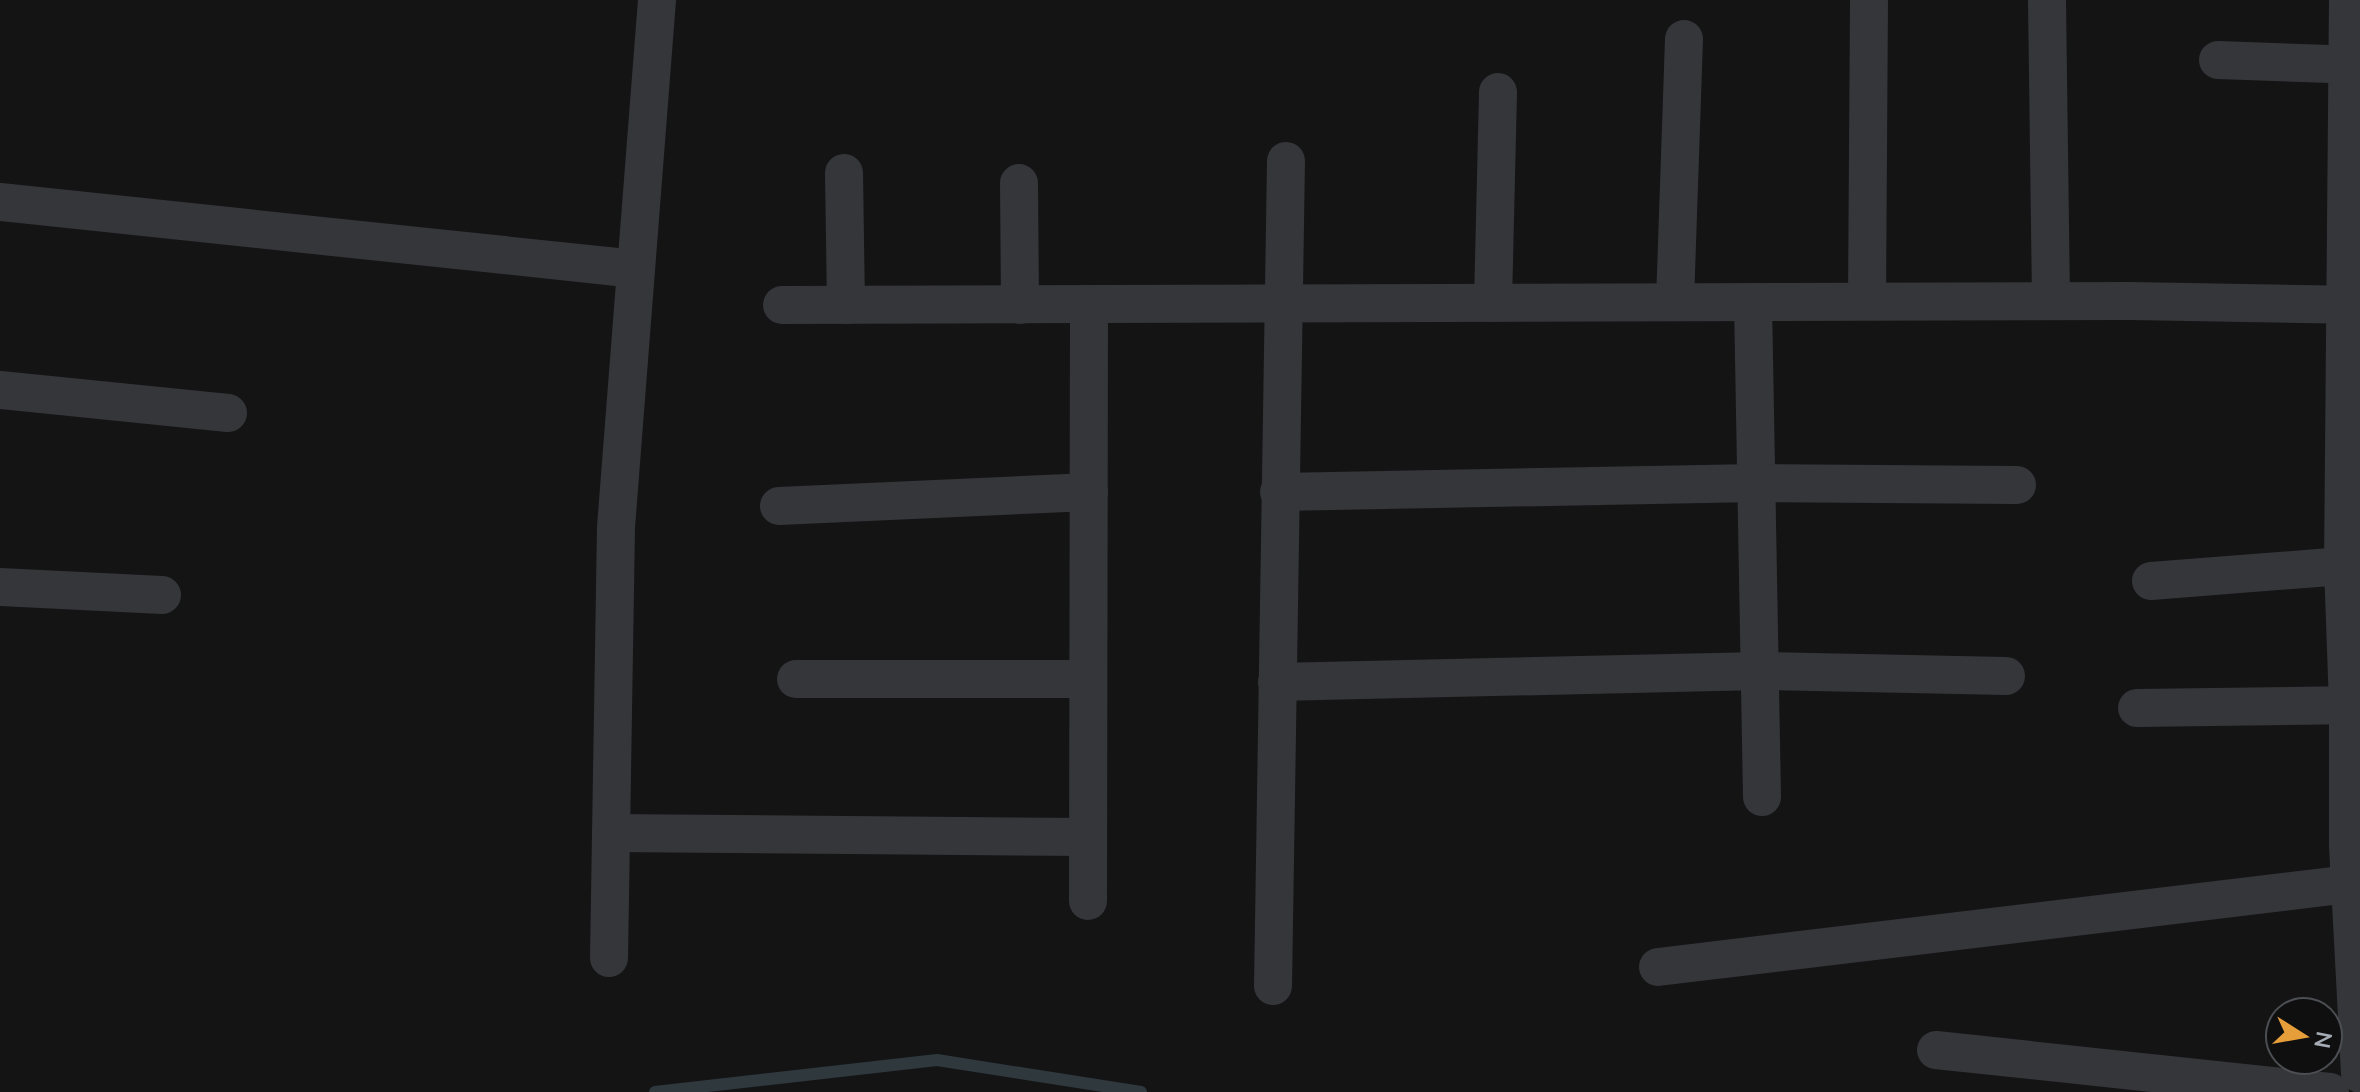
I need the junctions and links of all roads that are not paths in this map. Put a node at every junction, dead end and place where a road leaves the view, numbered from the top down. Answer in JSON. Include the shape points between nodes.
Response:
{"nodes":[{"id":1,"x":657,"y":0,"type":"edge"},
{"id":2,"x":1869,"y":0,"type":"edge"},
{"id":3,"x":2047,"y":0,"type":"edge"},
{"id":4,"x":2348,"y":0,"type":"edge"},
{"id":5,"x":1684,"y":39,"type":"dead end"},
{"id":6,"x":2218,"y":60,"type":"dead end"},
{"id":7,"x":2354,"y":65,"type":"edge"},
{"id":8,"x":1498,"y":92,"type":"dead end"},
{"id":9,"x":1286,"y":161,"type":"dead end"},
{"id":10,"x":844,"y":173,"type":"dead end"},
{"id":11,"x":1019,"y":183,"type":"dead end"},
{"id":12,"x":0,"y":202,"type":"edge"},
{"id":13,"x":636,"y":269,"type":"junction"},
{"id":14,"x":1867,"y":301,"type":"junction"},
{"id":15,"x":2051,"y":301,"type":"junction"},
{"id":16,"x":1675,"y":302,"type":"junction"},
{"id":17,"x":1753,"y":302,"type":"junction"},
{"id":18,"x":1493,"y":303,"type":"junction"},
{"id":19,"x":1089,"y":304,"type":"junction"},
{"id":20,"x":1282,"y":304,"type":"junction"},
{"id":21,"x":782,"y":305,"type":"dead end"},
{"id":22,"x":846,"y":305,"type":"junction"},
{"id":23,"x":1020,"y":305,"type":"junction"},
{"id":24,"x":2352,"y":305,"type":"edge"},
{"id":25,"x":0,"y":390,"type":"edge"},
{"id":26,"x":228,"y":413,"type":"dead end"},
{"id":27,"x":1756,"y":483,"type":"junction"},
{"id":28,"x":2017,"y":485,"type":"dead end"},
{"id":29,"x":1089,"y":492,"type":"junction"},
{"id":30,"x":1279,"y":492,"type":"junction"},
{"id":31,"x":779,"y":506,"type":"dead end"},
{"id":32,"x":2352,"y":567,"type":"edge"},
{"id":33,"x":2151,"y":581,"type":"dead end"},
{"id":34,"x":0,"y":587,"type":"edge"},
{"id":35,"x":162,"y":595,"type":"dead end"},
{"id":36,"x":1760,"y":671,"type":"junction"},
{"id":37,"x":2006,"y":676,"type":"dead end"},
{"id":38,"x":796,"y":679,"type":"dead end"},
{"id":39,"x":1088,"y":679,"type":"junction"},
{"id":40,"x":1277,"y":682,"type":"junction"},
{"id":41,"x":2354,"y":705,"type":"edge"},
{"id":42,"x":2137,"y":708,"type":"dead end"},
{"id":43,"x":1762,"y":797,"type":"dead end"},
{"id":44,"x":611,"y":833,"type":"junction"},
{"id":45,"x":1088,"y":837,"type":"junction"},
{"id":46,"x":2355,"y":885,"type":"edge"},
{"id":47,"x":1088,"y":901,"type":"dead end"},
{"id":48,"x":609,"y":958,"type":"dead end"},
{"id":49,"x":1658,"y":967,"type":"dead end"},
{"id":50,"x":1273,"y":986,"type":"dead end"},
{"id":51,"x":1936,"y":1050,"type":"dead end"},
{"id":52,"x":2360,"y":1055,"type":"edge"},
{"id":53,"x":2330,"y":1092,"type":"edge"}],
"edges":[{"from":1,"to":13,"type":"street"},
{"from":2,"to":14,"type":"street"},
{"from":3,"to":15,"type":"street"},
{"from":4,"to":7,"type":"street"},
{"from":5,"to":16,"type":"street"},
{"from":6,"to":7,"type":"street"},
{"from":7,"to":24,"type":"street"},
{"from":8,"to":18,"type":"street"},
{"from":9,"to":20,"type":"street"},
{"from":10,"to":22,"type":"street"},
{"from":11,"to":23,"type":"street"},
{"from":12,"to":13,"type":"street"},
{"from":13,"to":44,"type":"street","via":[[616,527]]},
{"from":14,"to":15,"type":"street"},
{"from":14,"to":17,"type":"street"},
{"from":15,"to":24,"type":"street"},
{"from":16,"to":17,"type":"street"},
{"from":16,"to":18,"type":"street"},
{"from":17,"to":27,"type":"street"},
{"from":18,"to":20,"type":"street"},
{"from":19,"to":20,"type":"street"},
{"from":19,"to":23,"type":"street"},
{"from":19,"to":29,"type":"street"},
{"from":20,"to":30,"type":"street"},
{"from":21,"to":22,"type":"street"},
{"from":22,"to":23,"type":"street"},
{"from":24,"to":32,"type":"street"},
{"from":25,"to":26,"type":"street"},
{"from":27,"to":28,"type":"street"},
{"from":27,"to":30,"type":"street"},
{"from":27,"to":36,"type":"street"},
{"from":29,"to":31,"type":"street"},
{"from":29,"to":39,"type":"street"},
{"from":30,"to":40,"type":"street"},
{"from":32,"to":33,"type":"street"},
{"from":32,"to":41,"type":"street"},
{"from":34,"to":35,"type":"street"},
{"from":36,"to":37,"type":"street"},
{"from":36,"to":40,"type":"street"},
{"from":36,"to":43,"type":"street"},
{"from":38,"to":39,"type":"street"},
{"from":39,"to":45,"type":"street"},
{"from":40,"to":50,"type":"street"},
{"from":41,"to":42,"type":"street"},
{"from":41,"to":46,"type":"street"},
{"from":44,"to":45,"type":"street"},
{"from":44,"to":48,"type":"street"},
{"from":45,"to":47,"type":"street"},
{"from":46,"to":49,"type":"street"},
{"from":46,"to":52,"type":"street"},
{"from":51,"to":53,"type":"street"}]}
